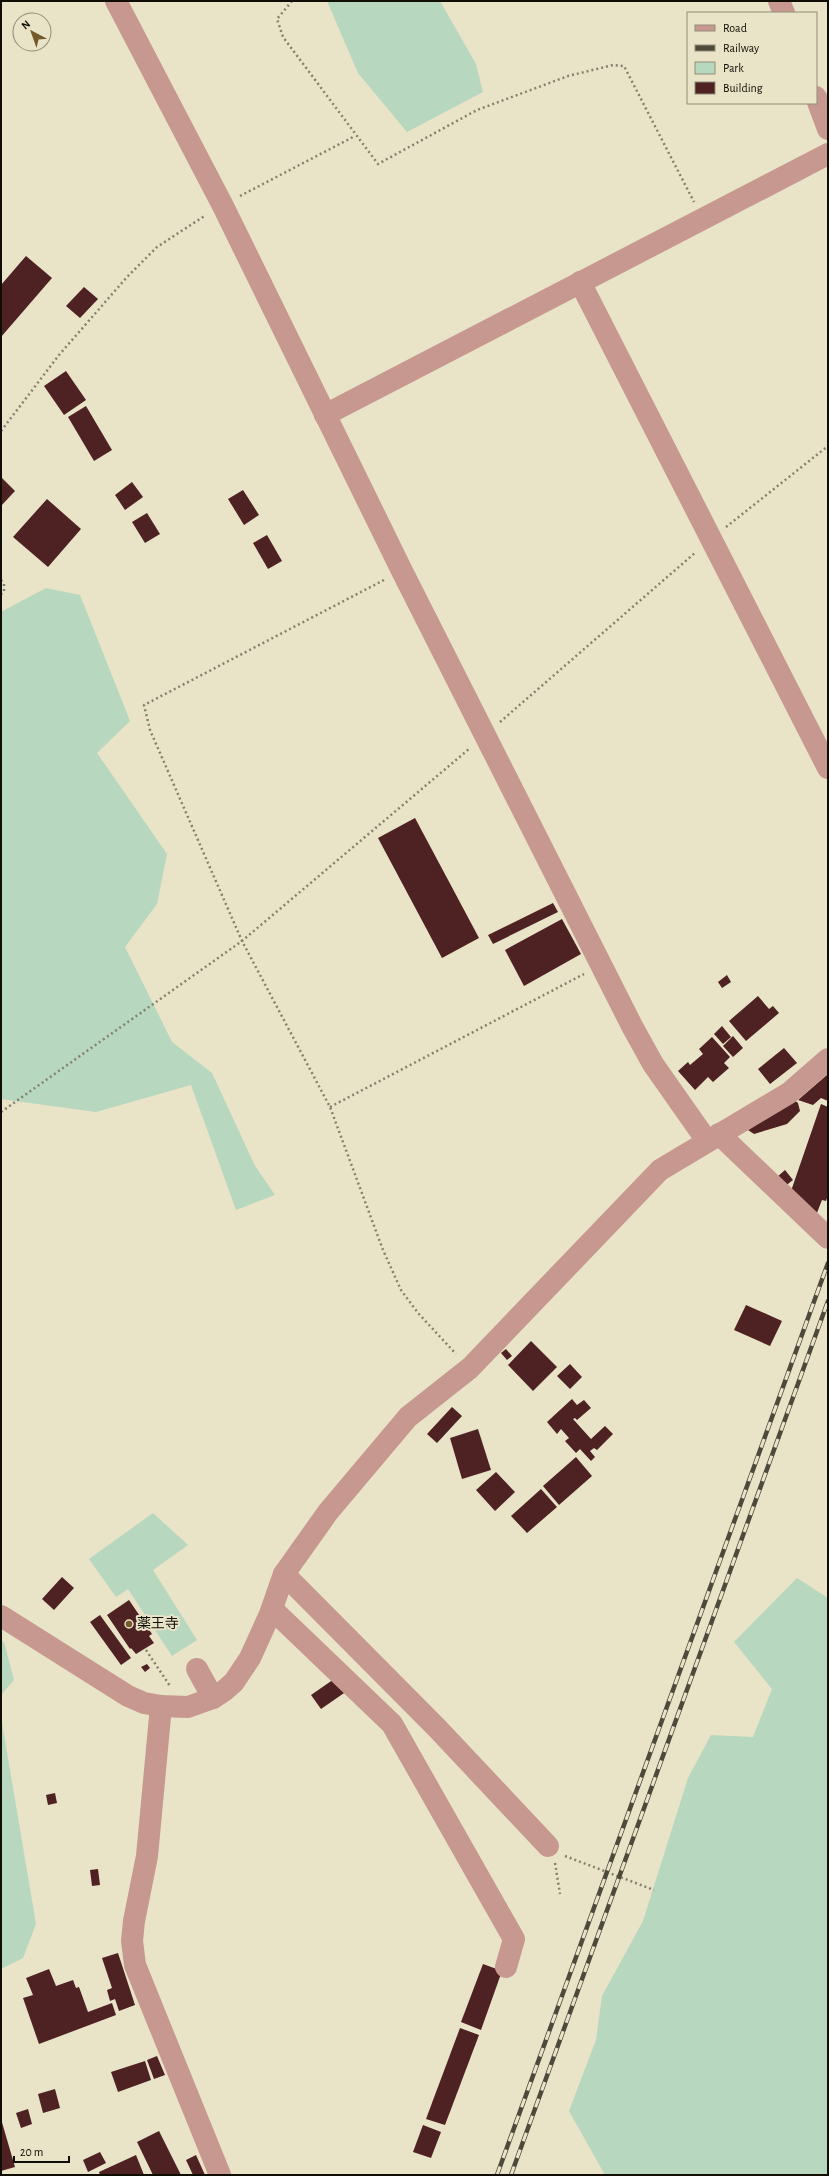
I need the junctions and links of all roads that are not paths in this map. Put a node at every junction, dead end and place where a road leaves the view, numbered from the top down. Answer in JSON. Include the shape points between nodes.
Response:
{"nodes":[{"id":1,"x":116,"y":1,"type":"edge"},
{"id":2,"x":779,"y":1,"type":"edge"},
{"id":3,"x":784,"y":12,"type":"edge"},
{"id":4,"x":817,"y":100,"type":"edge"},
{"id":5,"x":828,"y":129,"type":"edge"},
{"id":6,"x":828,"y":154,"type":"edge"},
{"id":7,"x":580,"y":282,"type":"junction"},
{"id":8,"x":324,"y":414,"type":"junction"},
{"id":9,"x":828,"y":768,"type":"edge"},
{"id":10,"x":828,"y":1059,"type":"edge"},
{"id":11,"x":713,"y":1138,"type":"junction"},
{"id":12,"x":828,"y":1238,"type":"edge"},
{"id":13,"x":284,"y":1574,"type":"junction"},
{"id":14,"x":272,"y":1608,"type":"junction"},
{"id":15,"x":1,"y":1616,"type":"edge"},
{"id":16,"x":198,"y":1669,"type":"dead end"},
{"id":17,"x":166,"y":1697,"type":"junction"},
{"id":18,"x":213,"y":1698,"type":"junction"},
{"id":19,"x":556,"y":1853,"type":"road end"},
{"id":20,"x":506,"y":1967,"type":"dead end"},
{"id":21,"x":220,"y":2175,"type":"edge"}],
"edges":[{"from":1,"to":8,"type":"street","via":[[223,206]]},
{"from":2,"to":3,"type":"street"},
{"from":4,"to":5,"type":"street"},
{"from":6,"to":7,"type":"street"},
{"from":7,"to":8,"type":"street"},
{"from":7,"to":9,"type":"street"},
{"from":8,"to":11,"type":"street","via":[[653,1064]]},
{"from":10,"to":11,"type":"street","via":[[789,1093]]},
{"from":11,"to":12,"type":"street"},
{"from":11,"to":13,"type":"street","via":[[660,1170],[470,1368],[408,1418],[328,1512]]},
{"from":13,"to":14,"type":"street"},
{"from":13,"to":19,"type":"street","via":[[437,1728]]},
{"from":14,"to":18,"type":"street","via":[[250,1658],[234,1682]]},
{"from":14,"to":20,"type":"street","via":[[392,1724],[514,1939]]},
{"from":15,"to":17,"type":"street","via":[[128,1696],[144,1703]]},
{"from":16,"to":18,"type":"street"},
{"from":17,"to":18,"type":"street","via":[[188,1707]]},
{"from":17,"to":21,"type":"street","via":[[148,1856],[132,1941],[135,1964]]}]}
